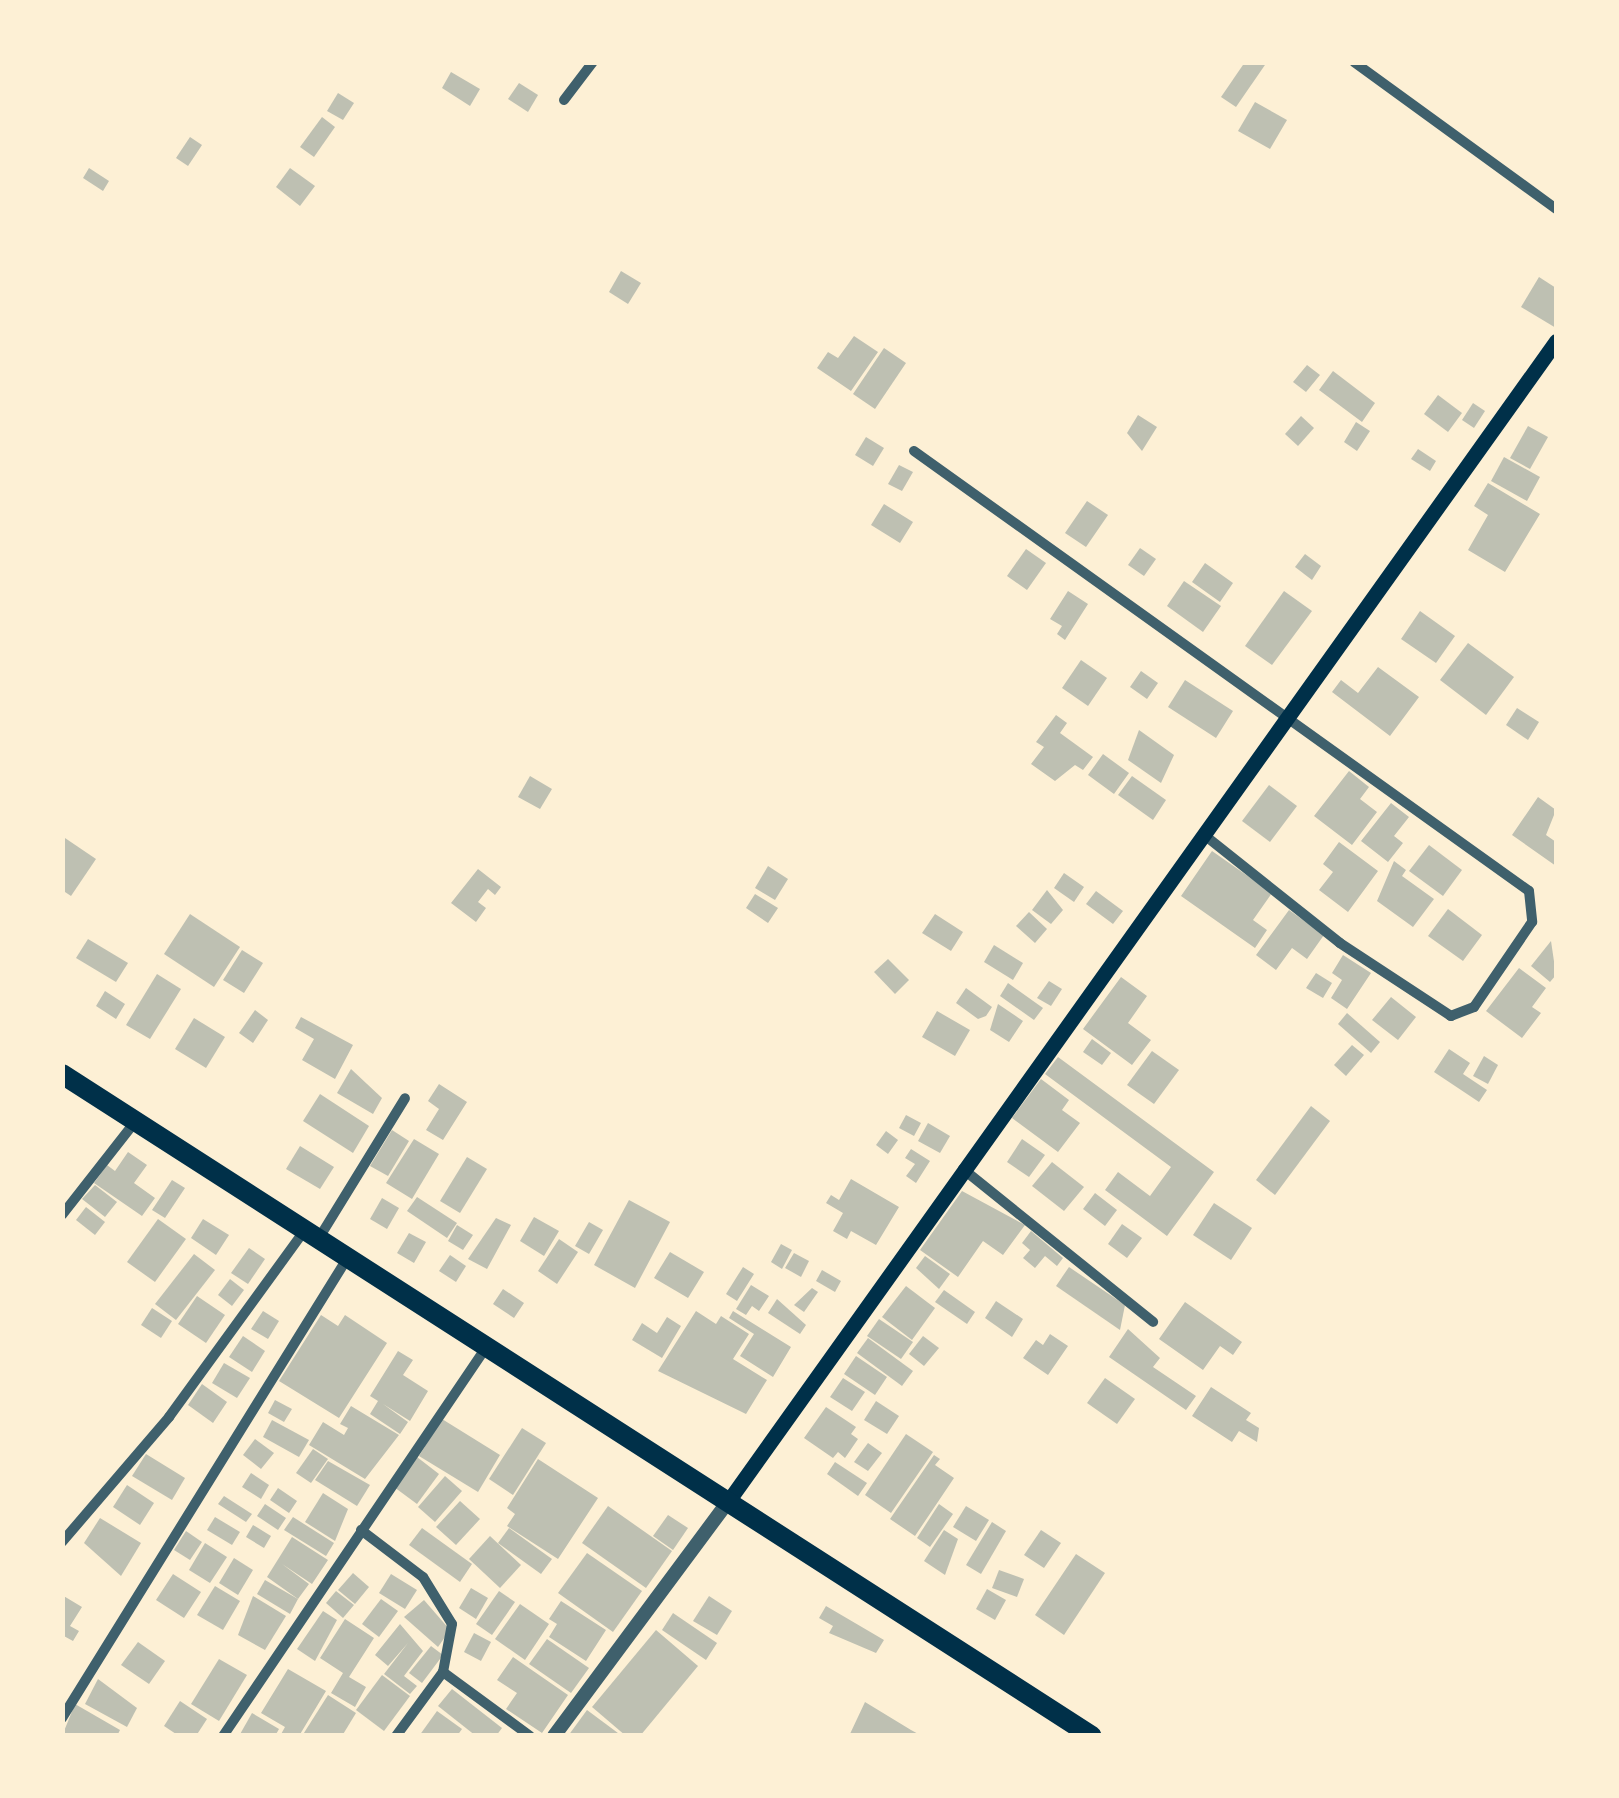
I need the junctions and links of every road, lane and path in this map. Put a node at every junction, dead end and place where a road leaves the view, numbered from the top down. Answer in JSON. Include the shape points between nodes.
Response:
{"nodes":[{"id":1,"x":593,"y":62,"type":"edge"},
{"id":2,"x":1354,"y":62,"type":"edge"},
{"id":3,"x":564,"y":100,"type":"dead end"},
{"id":4,"x":1556,"y":209,"type":"edge"},
{"id":5,"x":1556,"y":341,"type":"edge"},
{"id":6,"x":914,"y":451,"type":"dead end"},
{"id":7,"x":1287,"y":720,"type":"junction"},
{"id":8,"x":1204,"y":835,"type":"junction"},
{"id":9,"x":62,"y":1074,"type":"edge"},
{"id":10,"x":405,"y":1098,"type":"dead end"},
{"id":11,"x":135,"y":1121,"type":"junction"},
{"id":12,"x":962,"y":1168,"type":"junction"},
{"id":13,"x":62,"y":1215,"type":"edge"},
{"id":14,"x":312,"y":1234,"type":"junction"},
{"id":15,"x":348,"y":1257,"type":"junction"},
{"id":16,"x":1153,"y":1322,"type":"dead end"},
{"id":17,"x":487,"y":1347,"type":"junction"},
{"id":18,"x":729,"y":1500,"type":"junction"},
{"id":19,"x":361,"y":1530,"type":"junction"},
{"id":20,"x":62,"y":1542,"type":"edge"},
{"id":21,"x":443,"y":1672,"type":"junction"},
{"id":22,"x":62,"y":1718,"type":"edge"},
{"id":23,"x":223,"y":1736,"type":"edge"},
{"id":24,"x":396,"y":1736,"type":"edge"},
{"id":25,"x":530,"y":1736,"type":"edge"},
{"id":26,"x":554,"y":1736,"type":"edge"},
{"id":27,"x":1092,"y":1736,"type":"edge"}],
"edges":[{"from":1,"to":3,"type":"street"},
{"from":2,"to":4,"type":"street"},
{"from":5,"to":7,"type":"main road"},
{"from":6,"to":7,"type":"street"},
{"from":7,"to":8,"type":"main road"},
{"from":7,"to":8,"type":"street","via":[[1534,899],[1532,922],[1474,1007],[1451,1016],[1433,1009]]},
{"from":8,"to":12,"type":"main road"},
{"from":9,"to":11,"type":"highway"},
{"from":10,"to":14,"type":"street"},
{"from":11,"to":13,"type":"street"},
{"from":11,"to":14,"type":"highway"},
{"from":12,"to":16,"type":"street"},
{"from":12,"to":18,"type":"main road"},
{"from":14,"to":15,"type":"highway"},
{"from":14,"to":20,"type":"street"},
{"from":15,"to":17,"type":"highway"},
{"from":15,"to":22,"type":"street"},
{"from":17,"to":18,"type":"highway"},
{"from":17,"to":19,"type":"street"},
{"from":18,"to":26,"type":"street"},
{"from":18,"to":27,"type":"highway"},
{"from":19,"to":21,"type":"street","via":[[439,1596],[452,1624]]},
{"from":19,"to":23,"type":"street"},
{"from":21,"to":24,"type":"street"},
{"from":21,"to":25,"type":"street"}]}
